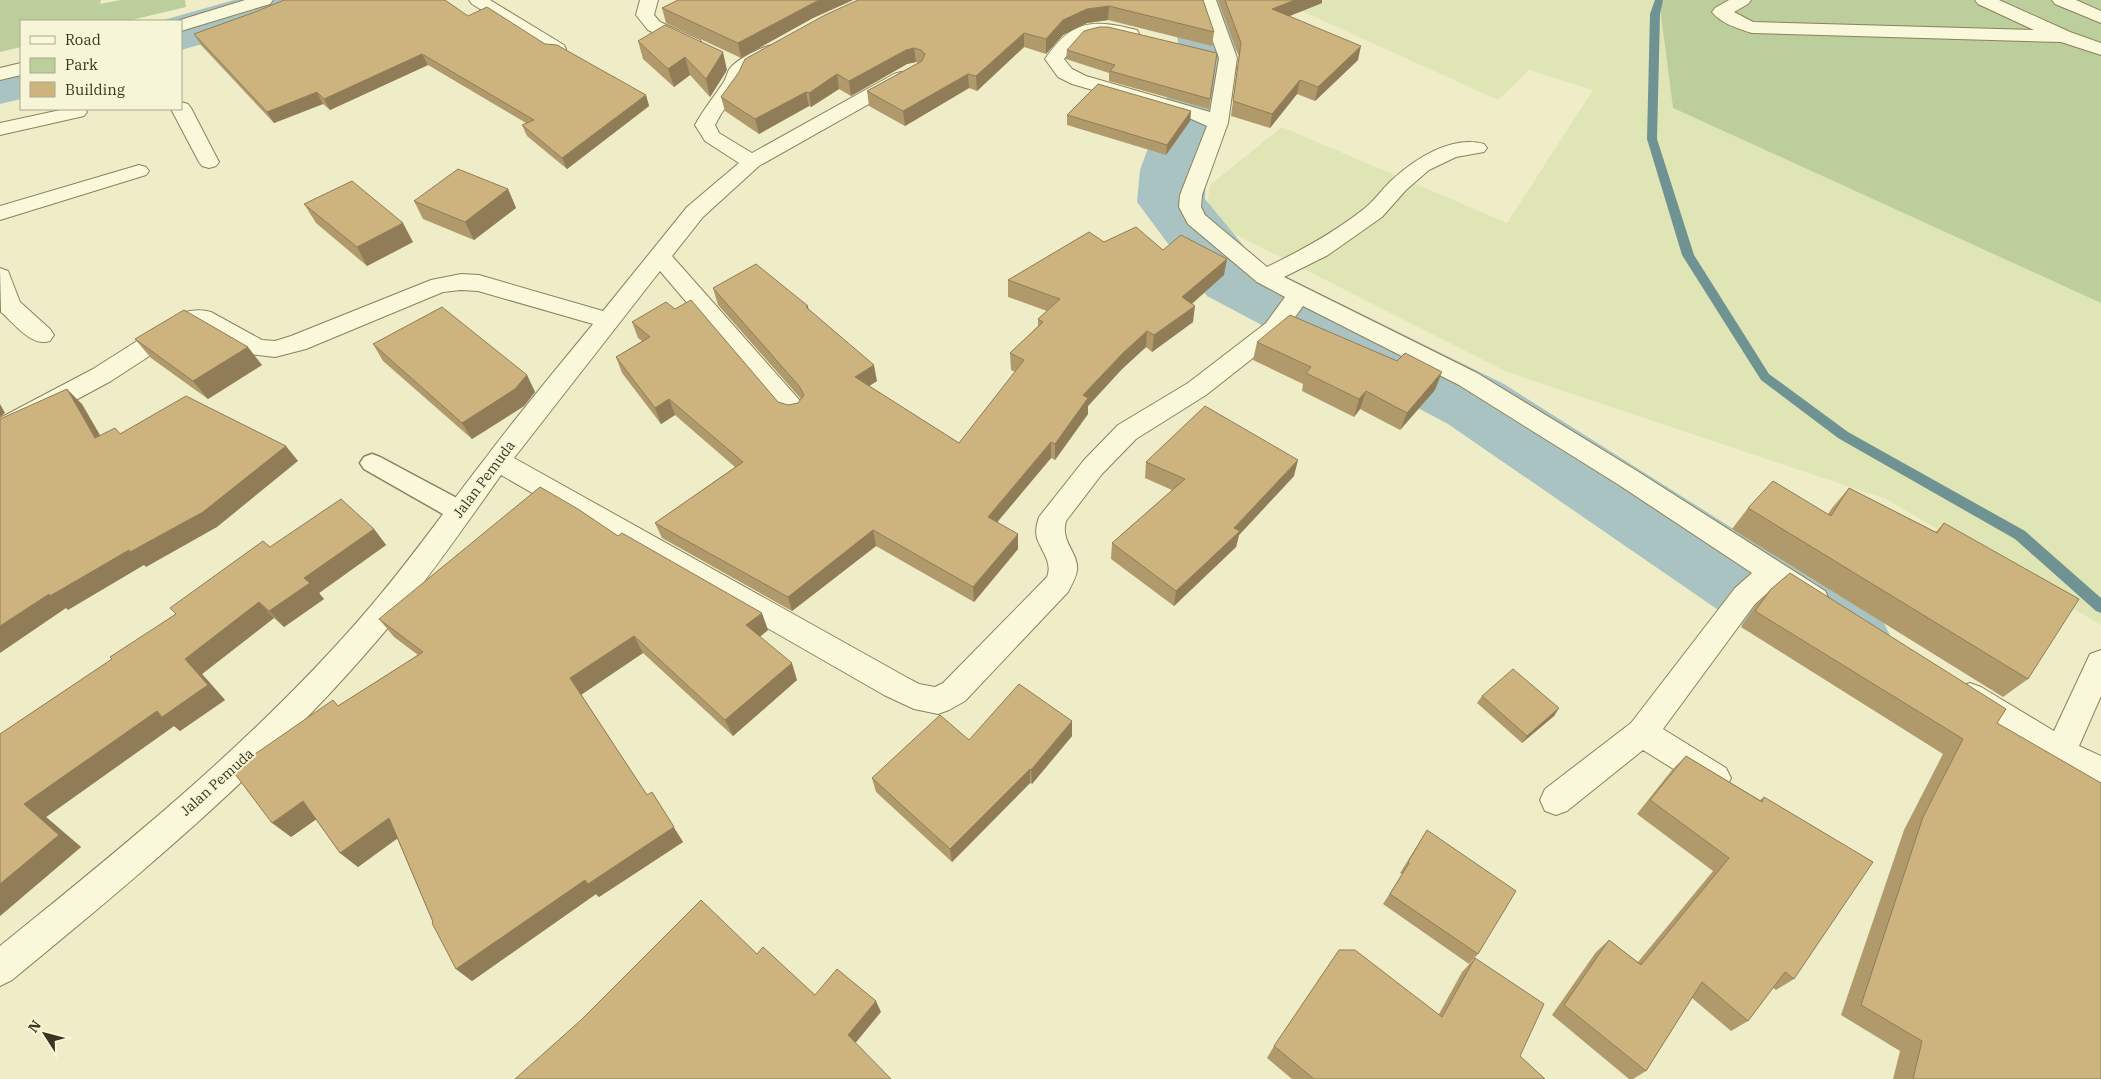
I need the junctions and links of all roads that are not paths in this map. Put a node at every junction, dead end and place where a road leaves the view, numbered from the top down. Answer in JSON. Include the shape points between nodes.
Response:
{"nodes":[{"id":1,"x":264,"y":0,"type":"edge"},
{"id":2,"x":478,"y":0,"type":"edge"},
{"id":3,"x":649,"y":0,"type":"edge"},
{"id":4,"x":1206,"y":0,"type":"edge"},
{"id":5,"x":1742,"y":0,"type":"edge"},
{"id":6,"x":1984,"y":0,"type":"edge"},
{"id":7,"x":2060,"y":0,"type":"edge"},
{"id":8,"x":2101,"y":18,"type":"edge"},
{"id":9,"x":182,"y":26,"type":"edge"},
{"id":10,"x":2064,"y":36,"type":"junction"},
{"id":11,"x":794,"y":38,"type":"edge"},
{"id":12,"x":1146,"y":38,"type":"edge"},
{"id":13,"x":557,"y":49,"type":"edge"},
{"id":14,"x":2101,"y":49,"type":"edge"},
{"id":15,"x":706,"y":50,"type":"edge"},
{"id":16,"x":20,"y":69,"type":"edge"},
{"id":17,"x":915,"y":70,"type":"edge"},
{"id":18,"x":0,"y":74,"type":"edge"},
{"id":19,"x":182,"y":110,"type":"edge"},
{"id":20,"x":77,"y":112,"type":"dead end"},
{"id":21,"x":1207,"y":118,"type":"junction"},
{"id":22,"x":0,"y":130,"type":"edge"},
{"id":23,"x":1477,"y":148,"type":"dead end"},
{"id":24,"x":209,"y":162,"type":"dead end"},
{"id":25,"x":752,"y":162,"type":"junction"},
{"id":26,"x":139,"y":171,"type":"dead end"},
{"id":27,"x":0,"y":212,"type":"edge"},
{"id":28,"x":659,"y":256,"type":"junction"},
{"id":29,"x":0,"y":276,"type":"edge"},
{"id":30,"x":1265,"y":277,"type":"junction"},
{"id":31,"x":1296,"y":299,"type":"junction"},
{"id":32,"x":4,"y":308,"type":"edge"},
{"id":33,"x":607,"y":320,"type":"junction"},
{"id":34,"x":42,"y":335,"type":"dead end"},
{"id":35,"x":793,"y":410,"type":"edge"},
{"id":36,"x":0,"y":430,"type":"edge"},
{"id":37,"x":497,"y":461,"type":"junction"},
{"id":38,"x":372,"y":463,"type":"dead end"},
{"id":39,"x":459,"y":511,"type":"junction"},
{"id":40,"x":1759,"y":583,"type":"junction"},
{"id":41,"x":1831,"y":609,"type":"edge"},
{"id":42,"x":2101,"y":663,"type":"edge"},
{"id":43,"x":1950,"y":683,"type":"edge"},
{"id":44,"x":1642,"y":733,"type":"junction"},
{"id":45,"x":2060,"y":752,"type":"junction"},
{"id":46,"x":2101,"y":772,"type":"edge"},
{"id":47,"x":1737,"y":791,"type":"edge"},
{"id":48,"x":1556,"y":800,"type":"dead end"},
{"id":49,"x":0,"y":968,"type":"edge"}],
"edges":[{"from":1,"to":9,"type":"street"},
{"from":2,"to":13,"type":"street"},
{"from":3,"to":15,"type":"street","via":[[644,15],[654,26]]},
{"from":4,"to":21,"type":"street","via":[[1217,57]]},
{"from":5,"to":10,"type":"street","via":[[1721,12],[1752,26]]},
{"from":6,"to":10,"type":"street"},
{"from":7,"to":8,"type":"street"},
{"from":10,"to":14,"type":"street"},
{"from":11,"to":25,"type":"street","via":[[733,63],[728,91],[705,125],[712,137]]},
{"from":12,"to":21,"type":"street","via":[[1108,28],[1090,28],[1077,33],[1054,59],[1065,73],[1079,80]]},
{"from":16,"to":18,"type":"street"},
{"from":17,"to":25,"type":"street","name":"Jalan Pemuda"},
{"from":19,"to":24,"type":"street"},
{"from":20,"to":22,"type":"street"},
{"from":21,"to":30,"type":"street","via":[[1190,207],[1196,219]]},
{"from":23,"to":30,"type":"street","via":[[1451,151],[1422,166],[1398,185],[1374,212],[1320,250]]},
{"from":25,"to":28,"type":"street","name":"Jalan Pemuda","via":[[695,212]]},
{"from":26,"to":27,"type":"street"},
{"from":28,"to":33,"type":"street","name":"Jalan Pemuda"},
{"from":28,"to":35,"type":"street"},
{"from":29,"to":32,"type":"street"},
{"from":30,"to":31,"type":"street"},
{"from":31,"to":37,"type":"street","via":[[1274,329],[1197,389],[1127,432],[1093,467],[1053,517],[1052,538],[1063,565],[1058,584],[954,692],[938,701],[914,696],[895,686]]},
{"from":31,"to":40,"type":"street","via":[[1468,379],[1628,478]]},
{"from":32,"to":34,"type":"street"},
{"from":33,"to":36,"type":"street","via":[[479,283],[461,282],[439,285],[298,343],[275,349],[258,348],[203,318],[189,320],[102,375]]},
{"from":33,"to":37,"type":"street","name":"Jalan Pemuda"},
{"from":37,"to":39,"type":"street","name":"Jalan Pemuda"},
{"from":38,"to":39,"type":"lane"},
{"from":39,"to":49,"type":"street","name":"Jalan Pemuda","via":[[380,616],[266,738],[104,883]]},
{"from":40,"to":41,"type":"street"},
{"from":40,"to":44,"type":"street"},
{"from":42,"to":45,"type":"street"},
{"from":43,"to":45,"type":"street"},
{"from":44,"to":47,"type":"street"},
{"from":44,"to":48,"type":"street"},
{"from":45,"to":46,"type":"street"}]}
